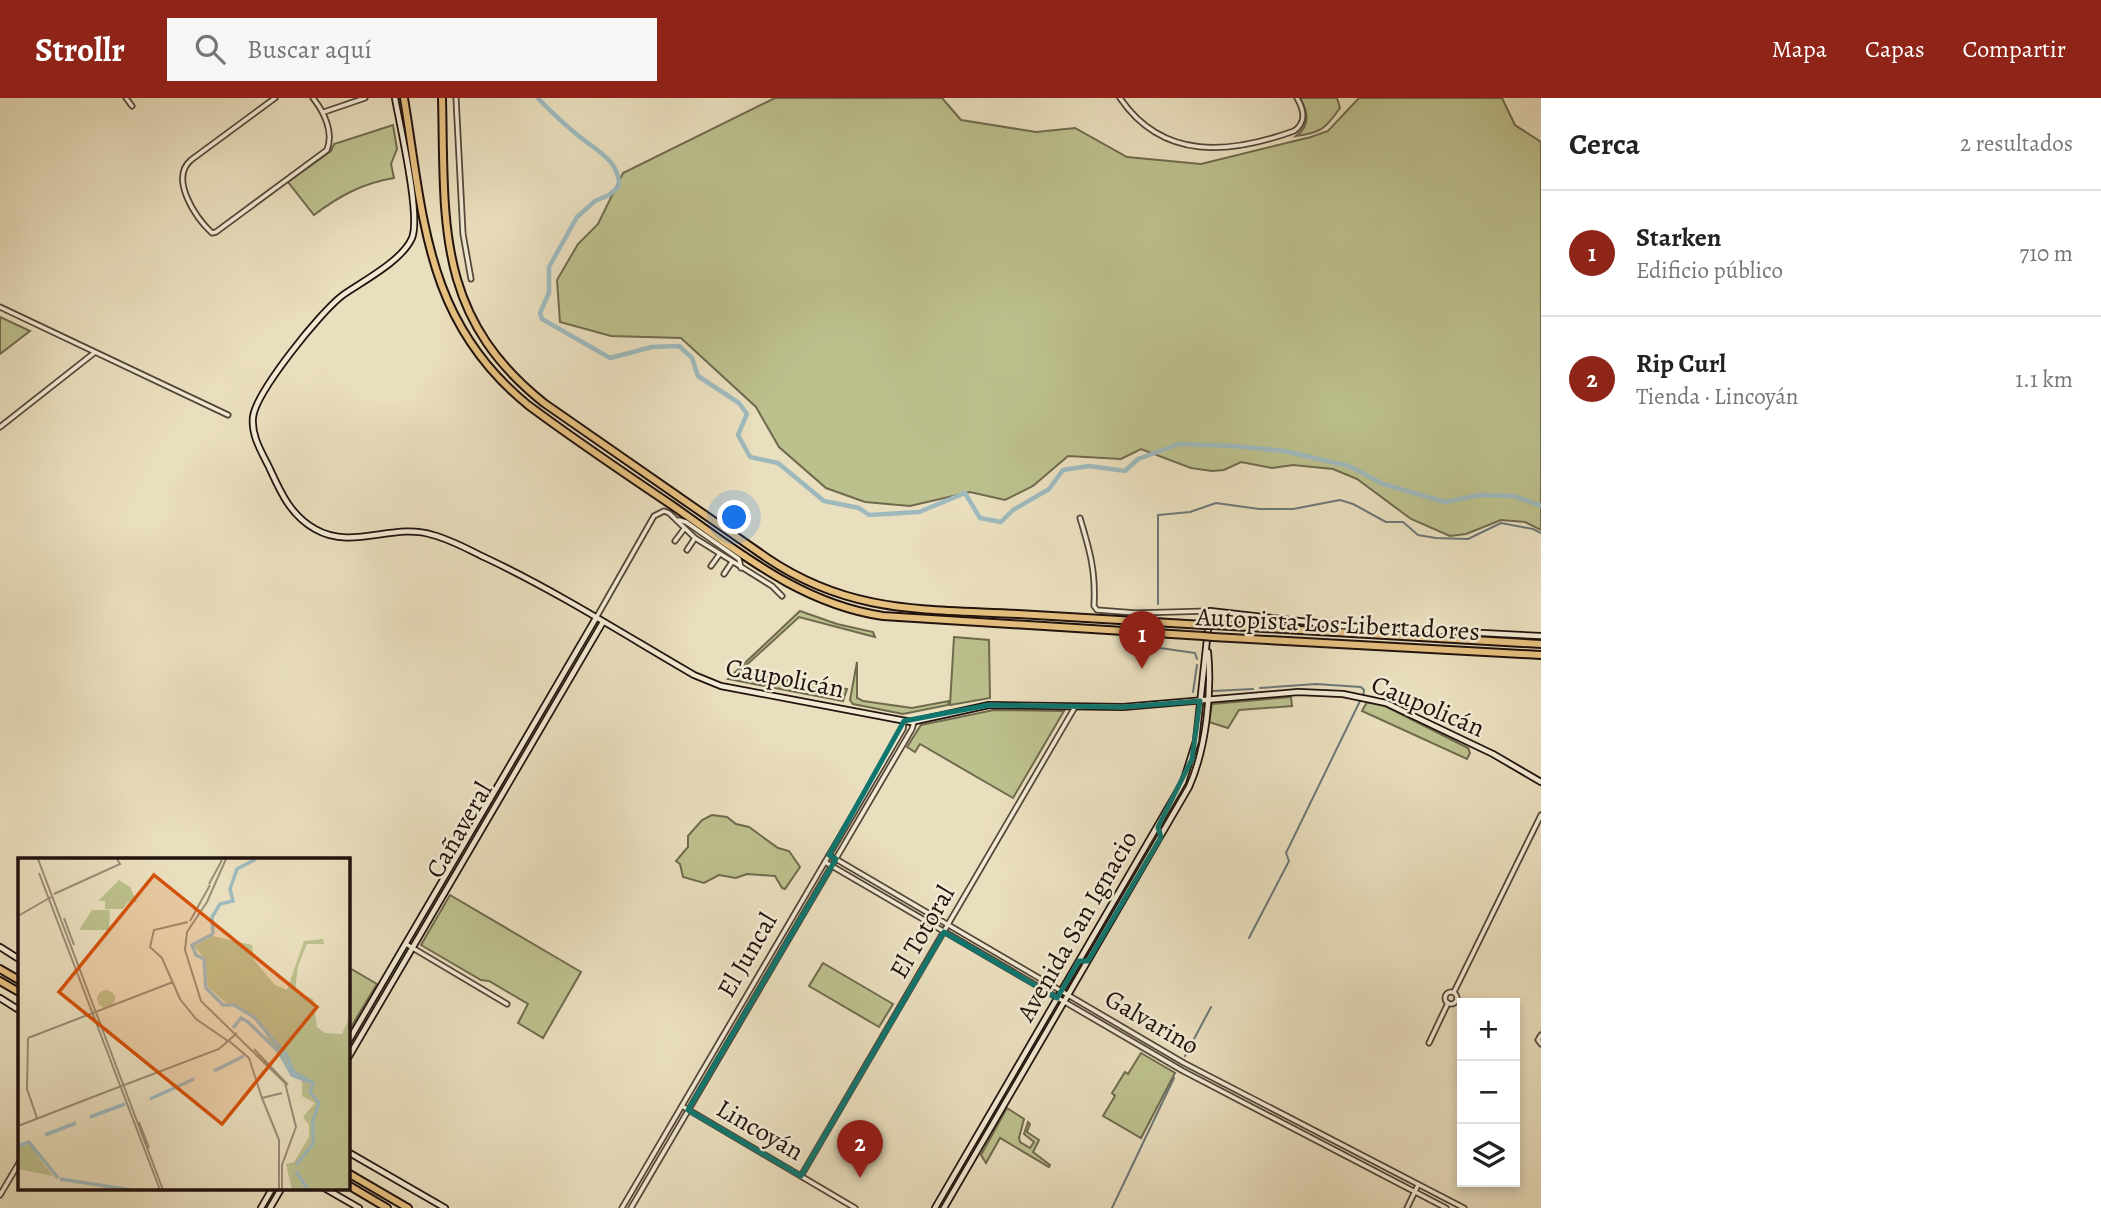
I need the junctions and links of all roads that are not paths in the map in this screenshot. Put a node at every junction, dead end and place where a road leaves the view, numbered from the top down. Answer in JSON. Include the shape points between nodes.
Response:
{"nodes":[{"id":1,"x":126,"y":98,"type":"edge"},
{"id":2,"x":275,"y":98,"type":"edge"},
{"id":3,"x":313,"y":98,"type":"edge"},
{"id":4,"x":365,"y":98,"type":"edge"},
{"id":5,"x":396,"y":98,"type":"edge"},
{"id":6,"x":404,"y":98,"type":"edge"},
{"id":7,"x":442,"y":98,"type":"edge"},
{"id":8,"x":456,"y":98,"type":"edge"},
{"id":9,"x":1120,"y":98,"type":"edge"},
{"id":10,"x":1297,"y":98,"type":"edge"},
{"id":11,"x":132,"y":106,"type":"dead end"},
{"id":12,"x":324,"y":112,"type":"junction"},
{"id":13,"x":471,"y":279,"type":"dead end"},
{"id":14,"x":0,"y":307,"type":"edge"},
{"id":15,"x":94,"y":352,"type":"junction"},
{"id":16,"x":228,"y":415,"type":"dead end"},
{"id":17,"x":0,"y":427,"type":"edge"},
{"id":18,"x":1080,"y":518,"type":"dead end"},
{"id":19,"x":676,"y":519,"type":"junction"},
{"id":20,"x":684,"y":529,"type":"junction"},
{"id":21,"x":695,"y":538,"type":"junction"},
{"id":22,"x":675,"y":541,"type":"dead end"},
{"id":23,"x":687,"y":550,"type":"dead end"},
{"id":24,"x":719,"y":555,"type":"junction"},
{"id":25,"x":732,"y":562,"type":"junction"},
{"id":26,"x":711,"y":566,"type":"dead end"},
{"id":27,"x":741,"y":568,"type":"junction"},
{"id":28,"x":724,"y":574,"type":"dead end"},
{"id":29,"x":782,"y":596,"type":"dead end"},
{"id":30,"x":1210,"y":611,"type":"junction"},
{"id":31,"x":596,"y":618,"type":"junction"},
{"id":32,"x":603,"y":622,"type":"junction"},
{"id":33,"x":1541,"y":636,"type":"edge"},
{"id":34,"x":1541,"y":644,"type":"edge"},
{"id":35,"x":1207,"y":648,"type":"junction"},
{"id":36,"x":1541,"y":655,"type":"edge"},
{"id":37,"x":1207,"y":700,"type":"junction"},
{"id":38,"x":1200,"y":701,"type":"junction"},
{"id":39,"x":1076,"y":706,"type":"junction"},
{"id":40,"x":1198,"y":718,"type":"junction"},
{"id":41,"x":1206,"y":718,"type":"junction"},
{"id":42,"x":904,"y":722,"type":"junction"},
{"id":43,"x":914,"y":722,"type":"junction"},
{"id":44,"x":1541,"y":782,"type":"edge"},
{"id":45,"x":1167,"y":812,"type":"junction"},
{"id":46,"x":1541,"y":815,"type":"edge"},
{"id":47,"x":1174,"y":816,"type":"junction"},
{"id":48,"x":1154,"y":833,"type":"junction"},
{"id":49,"x":1161,"y":837,"type":"junction"},
{"id":50,"x":829,"y":855,"type":"junction"},
{"id":51,"x":836,"y":859,"type":"junction"},
{"id":52,"x":825,"y":862,"type":"junction"},
{"id":53,"x":832,"y":866,"type":"junction"},
{"id":54,"x":948,"y":925,"type":"junction"},
{"id":55,"x":944,"y":932,"type":"junction"},
{"id":56,"x":406,"y":944,"type":"junction"},
{"id":57,"x":0,"y":947,"type":"edge"},
{"id":58,"x":413,"y":948,"type":"junction"},
{"id":59,"x":1082,"y":957,"type":"junction"},
{"id":60,"x":18,"y":958,"type":"edge"},
{"id":61,"x":1088,"y":961,"type":"junction"},
{"id":62,"x":0,"y":969,"type":"edge"},
{"id":63,"x":18,"y":978,"type":"edge"},
{"id":64,"x":2,"y":982,"type":"edge"},
{"id":65,"x":1061,"y":992,"type":"junction"},
{"id":66,"x":1454,"y":992,"type":"junction"},
{"id":67,"x":18,"y":993,"type":"edge"},
{"id":68,"x":1068,"y":996,"type":"junction"},
{"id":69,"x":0,"y":998,"type":"edge"},
{"id":70,"x":1057,"y":998,"type":"junction"},
{"id":71,"x":1064,"y":1002,"type":"junction"},
{"id":72,"x":1448,"y":1003,"type":"junction"},
{"id":73,"x":507,"y":1004,"type":"dead end"},
{"id":74,"x":18,"y":1009,"type":"edge"},
{"id":75,"x":1541,"y":1035,"type":"edge"},
{"id":76,"x":350,"y":1039,"type":"edge"},
{"id":77,"x":1429,"y":1043,"type":"dead end"},
{"id":78,"x":1541,"y":1044,"type":"edge"},
{"id":79,"x":350,"y":1055,"type":"edge"},
{"id":80,"x":1178,"y":1060,"type":"junction"},
{"id":81,"x":1174,"y":1067,"type":"junction"},
{"id":82,"x":1011,"y":1077,"type":"junction"},
{"id":83,"x":1018,"y":1081,"type":"junction"},
{"id":84,"x":681,"y":1106,"type":"junction"},
{"id":85,"x":688,"y":1110,"type":"junction"},
{"id":86,"x":1303,"y":1125,"type":"junction"},
{"id":87,"x":1298,"y":1132,"type":"junction"},
{"id":88,"x":350,"y":1153,"type":"edge"},
{"id":89,"x":18,"y":1165,"type":"edge"},
{"id":90,"x":350,"y":1174,"type":"edge"},
{"id":91,"x":801,"y":1176,"type":"junction"},
{"id":92,"x":1418,"y":1184,"type":"junction"},
{"id":93,"x":350,"y":1186,"type":"edge"},
{"id":94,"x":271,"y":1190,"type":"edge"},
{"id":95,"x":280,"y":1190,"type":"edge"},
{"id":96,"x":328,"y":1190,"type":"edge"},
{"id":97,"x":1415,"y":1192,"type":"junction"},
{"id":98,"x":0,"y":1195,"type":"edge"},
{"id":99,"x":261,"y":1208,"type":"edge"},
{"id":100,"x":270,"y":1208,"type":"edge"},
{"id":101,"x":359,"y":1208,"type":"edge"},
{"id":102,"x":387,"y":1208,"type":"edge"},
{"id":103,"x":408,"y":1208,"type":"edge"},
{"id":104,"x":444,"y":1208,"type":"edge"},
{"id":105,"x":622,"y":1208,"type":"edge"},
{"id":106,"x":631,"y":1208,"type":"edge"},
{"id":107,"x":855,"y":1208,"type":"edge"},
{"id":108,"x":934,"y":1208,"type":"edge"},
{"id":109,"x":944,"y":1208,"type":"edge"},
{"id":110,"x":1407,"y":1208,"type":"edge"},
{"id":111,"x":1446,"y":1208,"type":"edge"},
{"id":112,"x":1464,"y":1208,"type":"edge"}],
"edges":[{"from":1,"to":11,"type":"street"},
{"from":2,"to":12,"type":"street","via":[[184,168],[191,207],[212,233],[325,152],[329,141]]},
{"from":3,"to":12,"type":"street"},
{"from":4,"to":12,"type":"street"},
{"from":5,"to":31,"type":"street","name":"Caupolicán","via":[[414,230],[397,257],[325,310],[264,391],[253,417],[257,442],[286,503],[316,530],[346,538],[403,530],[434,535],[531,579]]},
{"from":6,"to":36,"type":"highway","name":"Autopista Los Libertadores","bridge":true,"via":[[439,281],[477,353],[534,410],[770,573],[824,601],[883,617]]},
{"from":7,"to":34,"type":"highway","name":"Autopista Los Libertadores","bridge":true,"via":[[448,246],[457,282],[477,327],[502,363],[534,396],[795,576],[853,599],[900,607]]},
{"from":8,"to":13,"type":"street","via":[[463,234]]},
{"from":9,"to":10,"type":"street","via":[[1156,133],[1182,145],[1206,149],[1294,131],[1304,116]]},
{"from":14,"to":15,"type":"street"},
{"from":15,"to":16,"type":"street"},
{"from":15,"to":17,"type":"street"},
{"from":18,"to":30,"type":"street","via":[[1096,574],[1096,609]]},
{"from":19,"to":20,"type":"street"},
{"from":19,"to":27,"type":"street","via":[[739,559]]},
{"from":19,"to":31,"type":"street","via":[[664,511],[654,516]]},
{"from":20,"to":21,"type":"street"},
{"from":20,"to":22,"type":"street"},
{"from":21,"to":23,"type":"street"},
{"from":21,"to":24,"type":"street"},
{"from":24,"to":25,"type":"street"},
{"from":24,"to":26,"type":"street"},
{"from":25,"to":27,"type":"street"},
{"from":25,"to":28,"type":"street"},
{"from":27,"to":29,"type":"street"},
{"from":30,"to":33,"type":"street","via":[[1344,626]]},
{"from":30,"to":35,"type":"street","name":"Avenida San Ignacio"},
{"from":31,"to":32,"type":"street","name":"Caupolicán"},
{"from":31,"to":56,"type":"street","name":"Cañaveral"},
{"from":32,"to":42,"type":"street","name":"Caupolicán","via":[[713,684]]},
{"from":32,"to":58,"type":"street","name":"Cañaveral"},
{"from":35,"to":37,"type":"street","name":"Avenida San Ignacio"},
{"from":35,"to":38,"type":"street","name":"Avenida San Ignacio"},
{"from":37,"to":38,"type":"street","name":"Caupolicán"},
{"from":37,"to":41,"type":"street","name":"Avenida San Ignacio"},
{"from":37,"to":44,"type":"street","name":"Caupolicán","via":[[1298,692],[1356,695],[1392,706]]},
{"from":38,"to":39,"type":"street","name":"Caupolicán"},
{"from":38,"to":40,"type":"street","name":"Avenida San Ignacio"},
{"from":39,"to":43,"type":"street","name":"Caupolicán","via":[[989,705]]},
{"from":39,"to":54,"type":"street","name":"El Totoral"},
{"from":40,"to":41,"type":"street"},
{"from":40,"to":45,"type":"street","name":"Avenida San Ignacio","via":[[1188,770]]},
{"from":41,"to":47,"type":"street","name":"Avenida San Ignacio","via":[[1199,763]]},
{"from":42,"to":43,"type":"street","name":"Caupolicán"},
{"from":42,"to":50,"type":"street","name":"El Juncal"},
{"from":43,"to":51,"type":"street","name":"El Juncal"},
{"from":45,"to":47,"type":"street"},
{"from":45,"to":48,"type":"street","name":"Avenida San Ignacio"},
{"from":46,"to":66,"type":"street"},
{"from":47,"to":49,"type":"street","name":"Avenida San Ignacio"},
{"from":48,"to":49,"type":"street"},
{"from":48,"to":59,"type":"street","name":"Avenida San Ignacio"},
{"from":49,"to":61,"type":"street","name":"Avenida San Ignacio"},
{"from":50,"to":51,"type":"street","name":"Galvarino"},
{"from":50,"to":52,"type":"street","name":"El Juncal"},
{"from":51,"to":53,"type":"street","name":"El Juncal"},
{"from":51,"to":54,"type":"street","name":"Galvarino"},
{"from":52,"to":53,"type":"street","name":"Galvarino"},
{"from":52,"to":84,"type":"street","name":"El Juncal"},
{"from":53,"to":55,"type":"street","name":"Galvarino"},
{"from":53,"to":85,"type":"street","name":"El Juncal"},
{"from":54,"to":55,"type":"street","name":"El Totoral"},
{"from":54,"to":65,"type":"street","name":"Galvarino"},
{"from":55,"to":70,"type":"street","name":"Galvarino"},
{"from":55,"to":91,"type":"street","name":"El Totoral"},
{"from":56,"to":58,"type":"street"},
{"from":56,"to":76,"type":"street","name":"Cañaveral"},
{"from":57,"to":60,"type":"street"},
{"from":58,"to":73,"type":"street"},
{"from":58,"to":79,"type":"street","name":"Cañaveral"},
{"from":59,"to":61,"type":"street"},
{"from":59,"to":65,"type":"street","name":"Avenida San Ignacio"},
{"from":61,"to":68,"type":"street","name":"Avenida San Ignacio"},
{"from":62,"to":63,"type":"highway"},
{"from":64,"to":67,"type":"highway"},
{"from":65,"to":68,"type":"street","name":"Galvarino"},
{"from":65,"to":70,"type":"street","name":"Avenida San Ignacio"},
{"from":66,"to":72,"type":"street","via":[[1456,1000]]},
{"from":66,"to":72,"type":"street","via":[[1445,995]]},
{"from":68,"to":71,"type":"street","name":"Avenida San Ignacio"},
{"from":68,"to":80,"type":"street","name":"Galvarino"},
{"from":69,"to":74,"type":"street"},
{"from":70,"to":71,"type":"street","name":"Galvarino"},
{"from":70,"to":82,"type":"street","name":"Avenida San Ignacio"},
{"from":71,"to":81,"type":"street","name":"Galvarino"},
{"from":71,"to":83,"type":"street","name":"Avenida San Ignacio"},
{"from":72,"to":77,"type":"street"},
{"from":75,"to":78,"type":"street"},
{"from":80,"to":81,"type":"street"},
{"from":80,"to":86,"type":"street","name":"Galvarino"},
{"from":81,"to":87,"type":"street","name":"Galvarino"},
{"from":82,"to":83,"type":"street"},
{"from":82,"to":108,"type":"street","name":"Avenida San Ignacio"},
{"from":83,"to":109,"type":"street","name":"Avenida San Ignacio"},
{"from":84,"to":85,"type":"street","name":"Lincoyán"},
{"from":84,"to":105,"type":"street","name":"El Juncal"},
{"from":85,"to":91,"type":"street","name":"Lincoyán"},
{"from":85,"to":106,"type":"street","name":"El Juncal"},
{"from":86,"to":87,"type":"street"},
{"from":86,"to":92,"type":"street","name":"Galvarino"},
{"from":87,"to":97,"type":"street","name":"Galvarino"},
{"from":88,"to":104,"type":"street"},
{"from":89,"to":98,"type":"street"},
{"from":90,"to":103,"type":"highway"},
{"from":91,"to":107,"type":"street","name":"Lincoyán"},
{"from":92,"to":97,"type":"street"},
{"from":92,"to":112,"type":"street","name":"Galvarino"},
{"from":93,"to":102,"type":"highway"},
{"from":94,"to":99,"type":"street"},
{"from":95,"to":100,"type":"street"},
{"from":96,"to":101,"type":"street"},
{"from":97,"to":110,"type":"street"},
{"from":97,"to":111,"type":"street","name":"Galvarino"}]}
